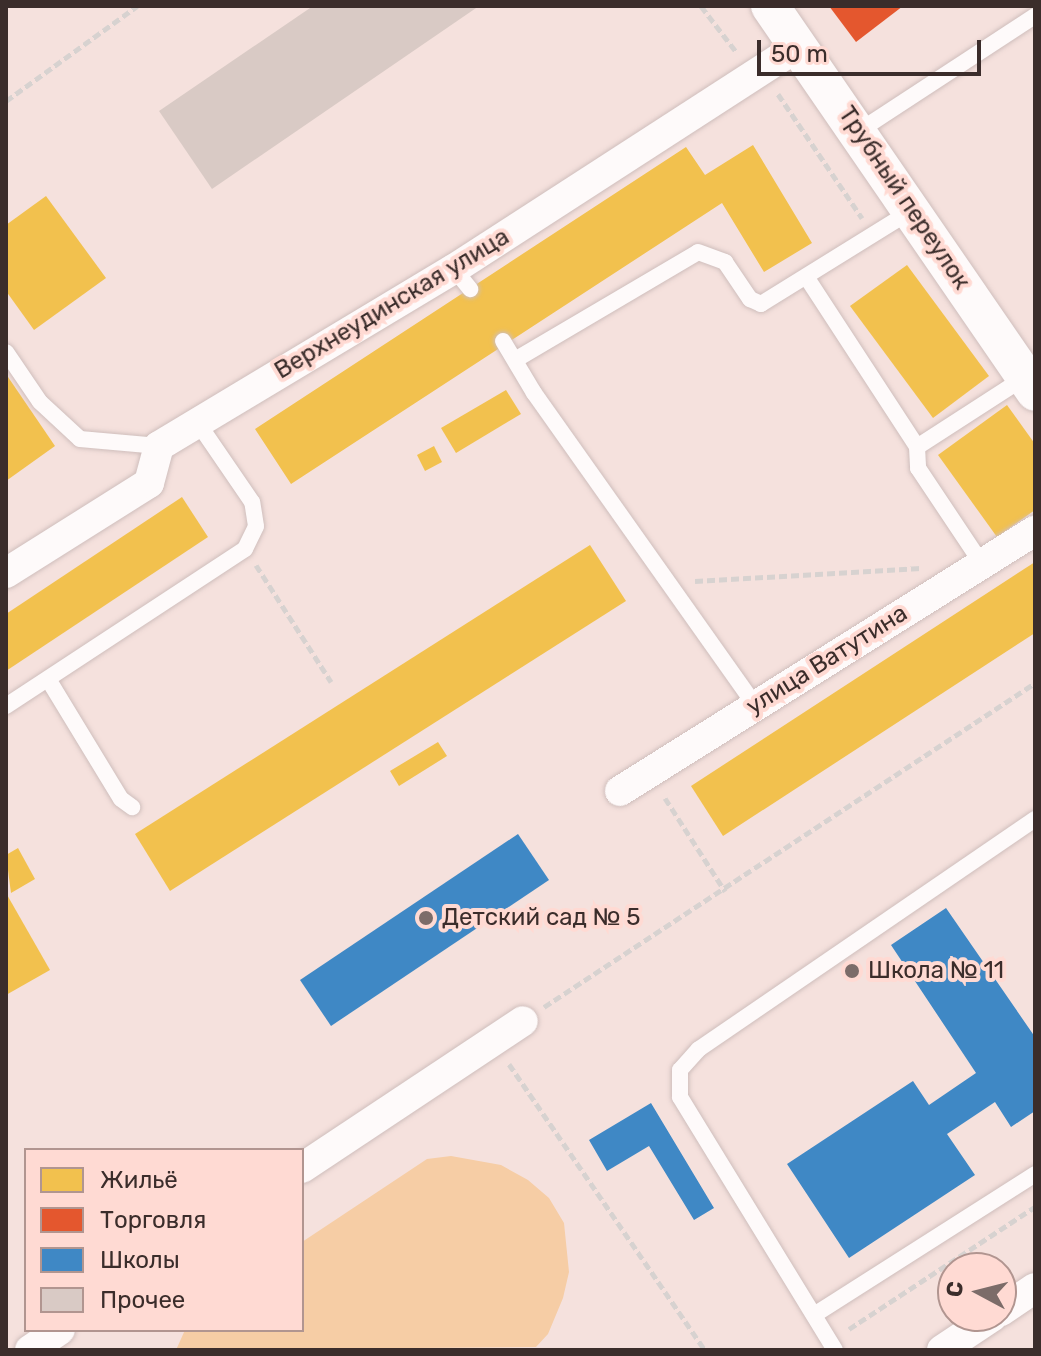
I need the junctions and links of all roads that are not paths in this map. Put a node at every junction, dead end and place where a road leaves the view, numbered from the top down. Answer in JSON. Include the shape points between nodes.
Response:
{"nodes":[{"id":1,"x":770,"y":6,"type":"edge"},
{"id":2,"x":1035,"y":16,"type":"edge"},
{"id":3,"x":799,"y":46,"type":"junction"},
{"id":4,"x":859,"y":131,"type":"junction"},
{"id":5,"x":913,"y":210,"type":"junction"},
{"id":6,"x":807,"y":278,"type":"junction"},
{"id":7,"x":503,"y":341,"type":"dead end"},
{"id":8,"x":6,"y":352,"type":"edge"},
{"id":9,"x":515,"y":360,"type":"junction"},
{"id":10,"x":1030,"y":384,"type":"edge"},
{"id":11,"x":198,"y":423,"type":"junction"},
{"id":12,"x":159,"y":446,"type":"junction"},
{"id":13,"x":917,"y":447,"type":"junction"},
{"id":14,"x":1035,"y":531,"type":"edge"},
{"id":15,"x":982,"y":564,"type":"junction"},
{"id":16,"x":6,"y":573,"type":"edge"},
{"id":17,"x":48,"y":679,"type":"junction"},
{"id":18,"x":755,"y":705,"type":"junction"},
{"id":19,"x":6,"y":706,"type":"edge"},
{"id":20,"x":620,"y":791,"type":"dead end"},
{"id":21,"x":132,"y":807,"type":"dead end"},
{"id":22,"x":1035,"y":819,"type":"edge"},
{"id":23,"x":523,"y":1021,"type":"road end"},
{"id":24,"x":304,"y":1167,"type":"edge"},
{"id":25,"x":1035,"y":1174,"type":"edge"},
{"id":26,"x":1035,"y":1288,"type":"edge"},
{"id":27,"x":1017,"y":1300,"type":"edge"},
{"id":28,"x":814,"y":1315,"type":"junction"},
{"id":29,"x":57,"y":1332,"type":"edge"},
{"id":30,"x":969,"y":1332,"type":"edge"},
{"id":31,"x":832,"y":1346,"type":"edge"},
{"id":32,"x":30,"y":1350,"type":"edge"},
{"id":33,"x":942,"y":1350,"type":"edge"}],
"edges":[{"from":1,"to":3,"type":"street","name":"Трубный переулок"},
{"from":2,"to":4,"type":"lane"},
{"from":3,"to":4,"type":"street","name":"Трубный переулок"},
{"from":3,"to":11,"type":"street","name":"Верхнеудинская улица","via":[[462,279]]},
{"from":4,"to":5,"type":"street","name":"Трубный переулок"},
{"from":5,"to":6,"type":"lane"},
{"from":5,"to":10,"type":"street","name":"Трубный переулок"},
{"from":6,"to":9,"type":"lane","via":[[761,304],[750,299],[725,262],[698,252]]},
{"from":6,"to":13,"type":"lane"},
{"from":7,"to":9,"type":"lane"},
{"from":8,"to":12,"type":"lane","via":[[40,402],[80,439]]},
{"from":9,"to":18,"type":"lane"},
{"from":10,"to":13,"type":"lane"},
{"from":11,"to":12,"type":"street","name":"Верхнеудинская улица"},
{"from":11,"to":17,"type":"lane","via":[[252,502],[256,526],[245,549]]},
{"from":12,"to":16,"type":"street","via":[[149,483]]},
{"from":13,"to":15,"type":"lane","via":[[918,468]]},
{"from":14,"to":15,"type":"street","name":"улица Ватутина"},
{"from":15,"to":18,"type":"street","name":"улица Ватутина"},
{"from":17,"to":19,"type":"lane"},
{"from":17,"to":21,"type":"lane","via":[[121,799]]},
{"from":18,"to":20,"type":"street","name":"улица Ватутина"},
{"from":22,"to":28,"type":"lane","via":[[699,1049],[680,1070],[680,1097]]},
{"from":23,"to":24,"type":"street"},
{"from":25,"to":28,"type":"lane"},
{"from":26,"to":27,"type":"street"},
{"from":28,"to":31,"type":"lane"},
{"from":29,"to":32,"type":"street"},
{"from":30,"to":33,"type":"street"}]}
